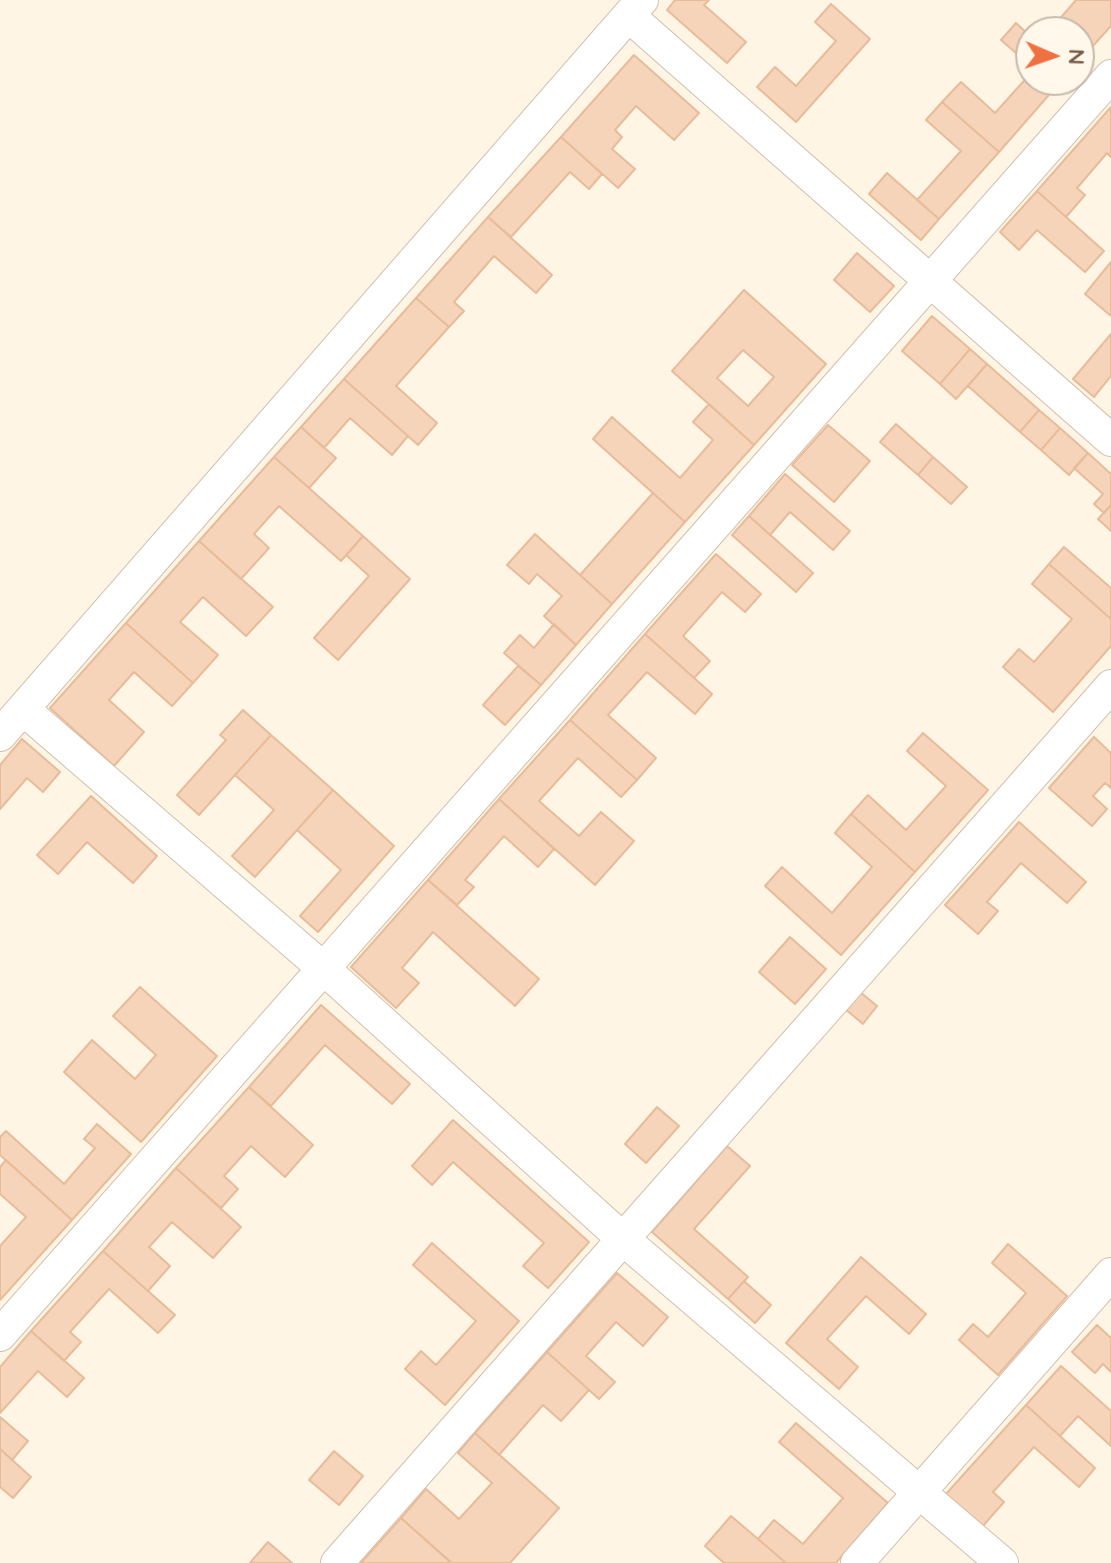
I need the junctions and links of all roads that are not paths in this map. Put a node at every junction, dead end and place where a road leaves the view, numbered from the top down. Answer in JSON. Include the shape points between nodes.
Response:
{"nodes":[{"id":1,"x":635,"y":8,"type":"edge"},
{"id":2,"x":1111,"y":76,"type":"edge"},
{"id":3,"x":930,"y":280,"type":"junction"},
{"id":4,"x":1111,"y":440,"type":"edge"},
{"id":5,"x":1111,"y":686,"type":"edge"},
{"id":6,"x":23,"y":709,"type":"junction"},
{"id":7,"x":0,"y":735,"type":"edge"},
{"id":8,"x":323,"y":968,"type":"junction"},
{"id":9,"x":623,"y":1239,"type":"junction"},
{"id":10,"x":1111,"y":1274,"type":"edge"},
{"id":11,"x":0,"y":1335,"type":"edge"},
{"id":12,"x":919,"y":1491,"type":"junction"},
{"id":13,"x":337,"y":1563,"type":"edge"},
{"id":14,"x":857,"y":1563,"type":"edge"},
{"id":15,"x":1002,"y":1563,"type":"edge"}],
"edges":[{"from":1,"to":3,"type":"street"},
{"from":1,"to":6,"type":"street"},
{"from":2,"to":3,"type":"street"},
{"from":3,"to":4,"type":"street"},
{"from":3,"to":8,"type":"street"},
{"from":5,"to":9,"type":"street"},
{"from":6,"to":7,"type":"street"},
{"from":6,"to":8,"type":"street"},
{"from":8,"to":9,"type":"street"},
{"from":8,"to":11,"type":"street"},
{"from":9,"to":12,"type":"street"},
{"from":9,"to":13,"type":"street"},
{"from":10,"to":12,"type":"street"},
{"from":12,"to":14,"type":"street"},
{"from":12,"to":15,"type":"street"}]}
